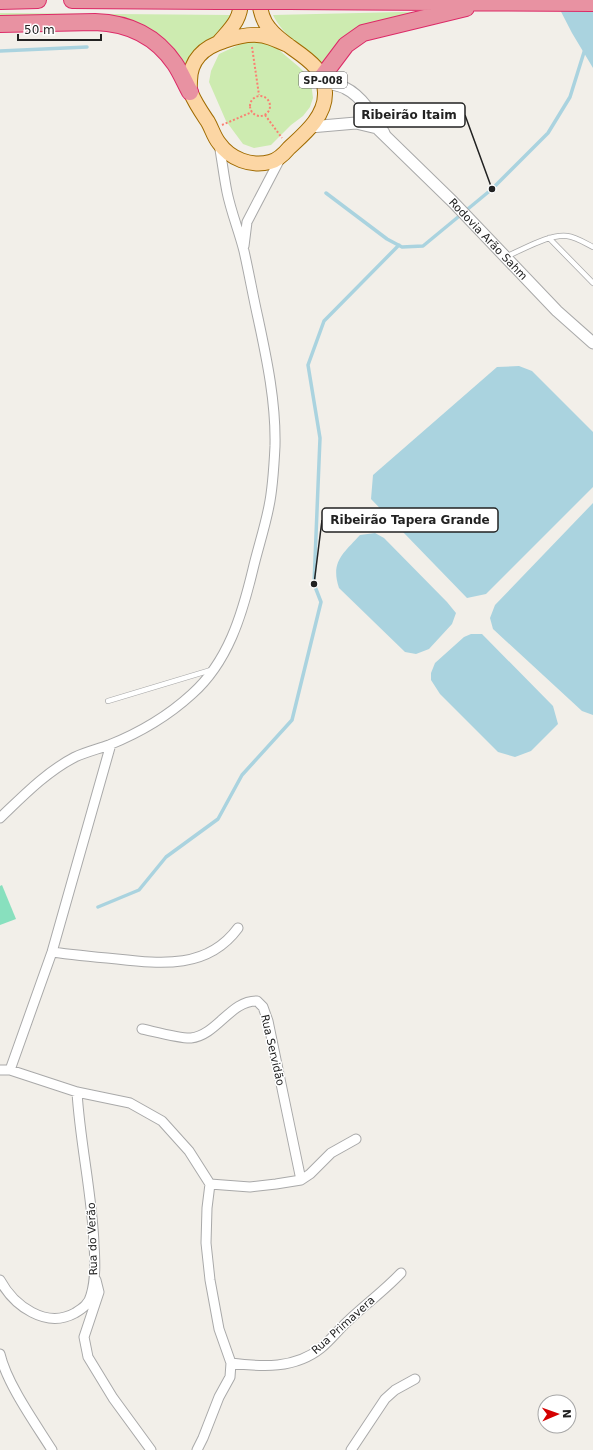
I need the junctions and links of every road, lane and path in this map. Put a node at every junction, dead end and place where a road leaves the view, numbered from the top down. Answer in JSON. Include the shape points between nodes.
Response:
{"nodes":[{"id":1,"x":38,"y":0,"type":"edge"},
{"id":2,"x":72,"y":0,"type":"edge"},
{"id":3,"x":241,"y":0,"type":"edge"},
{"id":4,"x":259,"y":0,"type":"edge"},
{"id":5,"x":0,"y":1,"type":"edge"},
{"id":6,"x":488,"y":2,"type":"junction"},
{"id":7,"x":593,"y":3,"type":"edge"},
{"id":8,"x":0,"y":24,"type":"edge"},
{"id":9,"x":250,"y":36,"type":"junction"},
{"id":10,"x":219,"y":42,"type":"junction"},
{"id":11,"x":288,"y":45,"type":"junction"},
{"id":12,"x":323,"y":79,"type":"junction"},
{"id":13,"x":190,"y":92,"type":"junction"},
{"id":14,"x":259,"y":95,"type":"junction"},
{"id":15,"x":252,"y":112,"type":"junction"},
{"id":16,"x":265,"y":115,"type":"junction"},
{"id":17,"x":310,"y":127,"type":"junction"},
{"id":18,"x":212,"y":130,"type":"junction"},
{"id":19,"x":385,"y":134,"type":"junction"},
{"id":20,"x":219,"y":143,"type":"junction"},
{"id":21,"x":285,"y":153,"type":"junction"},
{"id":22,"x":549,"y":238,"type":"junction"},
{"id":23,"x":593,"y":247,"type":"edge"},
{"id":24,"x":244,"y":250,"type":"junction"},
{"id":25,"x":506,"y":257,"type":"junction"},
{"id":26,"x":593,"y":283,"type":"edge"},
{"id":27,"x":593,"y":343,"type":"edge"},
{"id":28,"x":215,"y":669,"type":"junction"},
{"id":29,"x":108,"y":701,"type":"dead end"},
{"id":30,"x":110,"y":744,"type":"junction"},
{"id":31,"x":0,"y":818,"type":"edge"},
{"id":32,"x":238,"y":928,"type":"dead end"},
{"id":33,"x":52,"y":952,"type":"junction"},
{"id":34,"x":142,"y":1029,"type":"dead end"},
{"id":35,"x":0,"y":1070,"type":"edge"},
{"id":36,"x":10,"y":1070,"type":"junction"},
{"id":37,"x":77,"y":1092,"type":"junction"},
{"id":38,"x":356,"y":1139,"type":"dead end"},
{"id":39,"x":301,"y":1180,"type":"junction"},
{"id":40,"x":210,"y":1184,"type":"junction"},
{"id":41,"x":401,"y":1273,"type":"dead end"},
{"id":42,"x":94,"y":1276,"type":"junction"},
{"id":43,"x":0,"y":1280,"type":"edge"},
{"id":44,"x":1,"y":1358,"type":"edge"},
{"id":45,"x":231,"y":1363,"type":"junction"},
{"id":46,"x":415,"y":1379,"type":"dead end"},
{"id":47,"x":52,"y":1450,"type":"edge"},
{"id":48,"x":151,"y":1450,"type":"edge"},
{"id":49,"x":197,"y":1450,"type":"edge"},
{"id":50,"x":350,"y":1450,"type":"edge"}],
"edges":[{"from":1,"to":5,"type":"highway"},
{"from":2,"to":6,"type":"highway","bridge":true},
{"from":3,"to":10,"type":"main road","number":"SP-008","via":[[238,17]]},
{"from":4,"to":11,"type":"main road","number":"SP-008","via":[[268,27]]},
{"from":6,"to":7,"type":"highway"},
{"from":6,"to":12,"type":"highway","via":[[363,33],[346,45]]},
{"from":8,"to":13,"type":"highway","via":[[109,22],[128,26],[147,35],[162,48],[175,64]]},
{"from":9,"to":10,"type":"main road","number":"SP-008","via":[[239,36]]},
{"from":9,"to":11,"type":"main road","number":"SP-008","via":[[270,37]]},
{"from":9,"to":14,"type":"path"},
{"from":10,"to":13,"type":"main road","number":"SP-008","via":[[199,55],[195,61],[190,72]]},
{"from":11,"to":12,"type":"main road","number":"SP-008","via":[[310,61]]},
{"from":12,"to":17,"type":"main road","number":"SP-008","via":[[325,95],[322,109]]},
{"from":12,"to":19,"type":"street","name":"Rodovia Arão Sahm","number":"SP-008","via":[[352,92],[371,112]]},
{"from":13,"to":18,"type":"main road","number":"SP-008"},
{"from":14,"to":15,"type":"path","via":[[253,98],[250,105]]},
{"from":14,"to":16,"type":"path","via":[[266,97],[270,103],[270,110]]},
{"from":15,"to":16,"type":"path","via":[[258,116]]},
{"from":15,"to":18,"type":"path"},
{"from":16,"to":21,"type":"path"},
{"from":17,"to":19,"type":"street","name":"Rodovia Arão Sahm","number":"SP-008","via":[[356,124],[377,128]]},
{"from":17,"to":21,"type":"main road","number":"SP-008"},
{"from":18,"to":20,"type":"main road","number":"SP-008"},
{"from":19,"to":25,"type":"street","name":"Rodovia Arão Sahm","number":"SP-008"},
{"from":20,"to":21,"type":"main road","number":"SP-008","via":[[233,157],[246,162],[271,162]]},
{"from":20,"to":24,"type":"street","via":[[228,198]]},
{"from":21,"to":24,"type":"street","via":[[247,222]]},
{"from":22,"to":23,"type":"lane","via":[[567,236]]},
{"from":22,"to":25,"type":"lane"},
{"from":22,"to":26,"type":"lane"},
{"from":24,"to":28,"type":"street","via":[[269,374],[274,412],[273,476],[269,507],[248,591],[231,641]]},
{"from":25,"to":27,"type":"street","name":"Rodovia Arão Sahm","number":"SP-008","via":[[557,311]]},
{"from":28,"to":29,"type":"lane"},
{"from":28,"to":30,"type":"street","via":[[193,694],[165,715]]},
{"from":30,"to":31,"type":"street","via":[[77,756],[57,768]]},
{"from":30,"to":33,"type":"street"},
{"from":32,"to":33,"type":"street","via":[[230,939],[213,951],[191,960],[170,963]]},
{"from":33,"to":36,"type":"street"},
{"from":34,"to":39,"type":"street","name":"Rua Servidão","via":[[190,1038],[204,1034],[244,1002],[257,1001],[268,1021]]},
{"from":35,"to":36,"type":"street"},
{"from":36,"to":37,"type":"street"},
{"from":37,"to":40,"type":"street","via":[[130,1103],[162,1121],[189,1151]]},
{"from":37,"to":42,"type":"street","name":"Rua do Verão","via":[[93,1214]]},
{"from":38,"to":39,"type":"street","via":[[331,1153]]},
{"from":39,"to":40,"type":"street","via":[[250,1187]]},
{"from":40,"to":45,"type":"street","via":[[206,1208],[206,1243],[210,1280],[213,1302]]},
{"from":41,"to":45,"type":"street","name":"Rua Primavera","via":[[321,1348],[307,1357],[293,1363],[275,1365]]},
{"from":42,"to":43,"type":"street","name":"Rua do Verão","via":[[88,1304],[71,1315],[52,1318],[42,1317],[19,1304]]},
{"from":42,"to":48,"type":"street","via":[[99,1292],[84,1337],[88,1356],[113,1398]]},
{"from":44,"to":47,"type":"street","via":[[17,1394]]},
{"from":45,"to":49,"type":"street","via":[[230,1377]]},
{"from":46,"to":50,"type":"street","via":[[385,1398]]}]}
